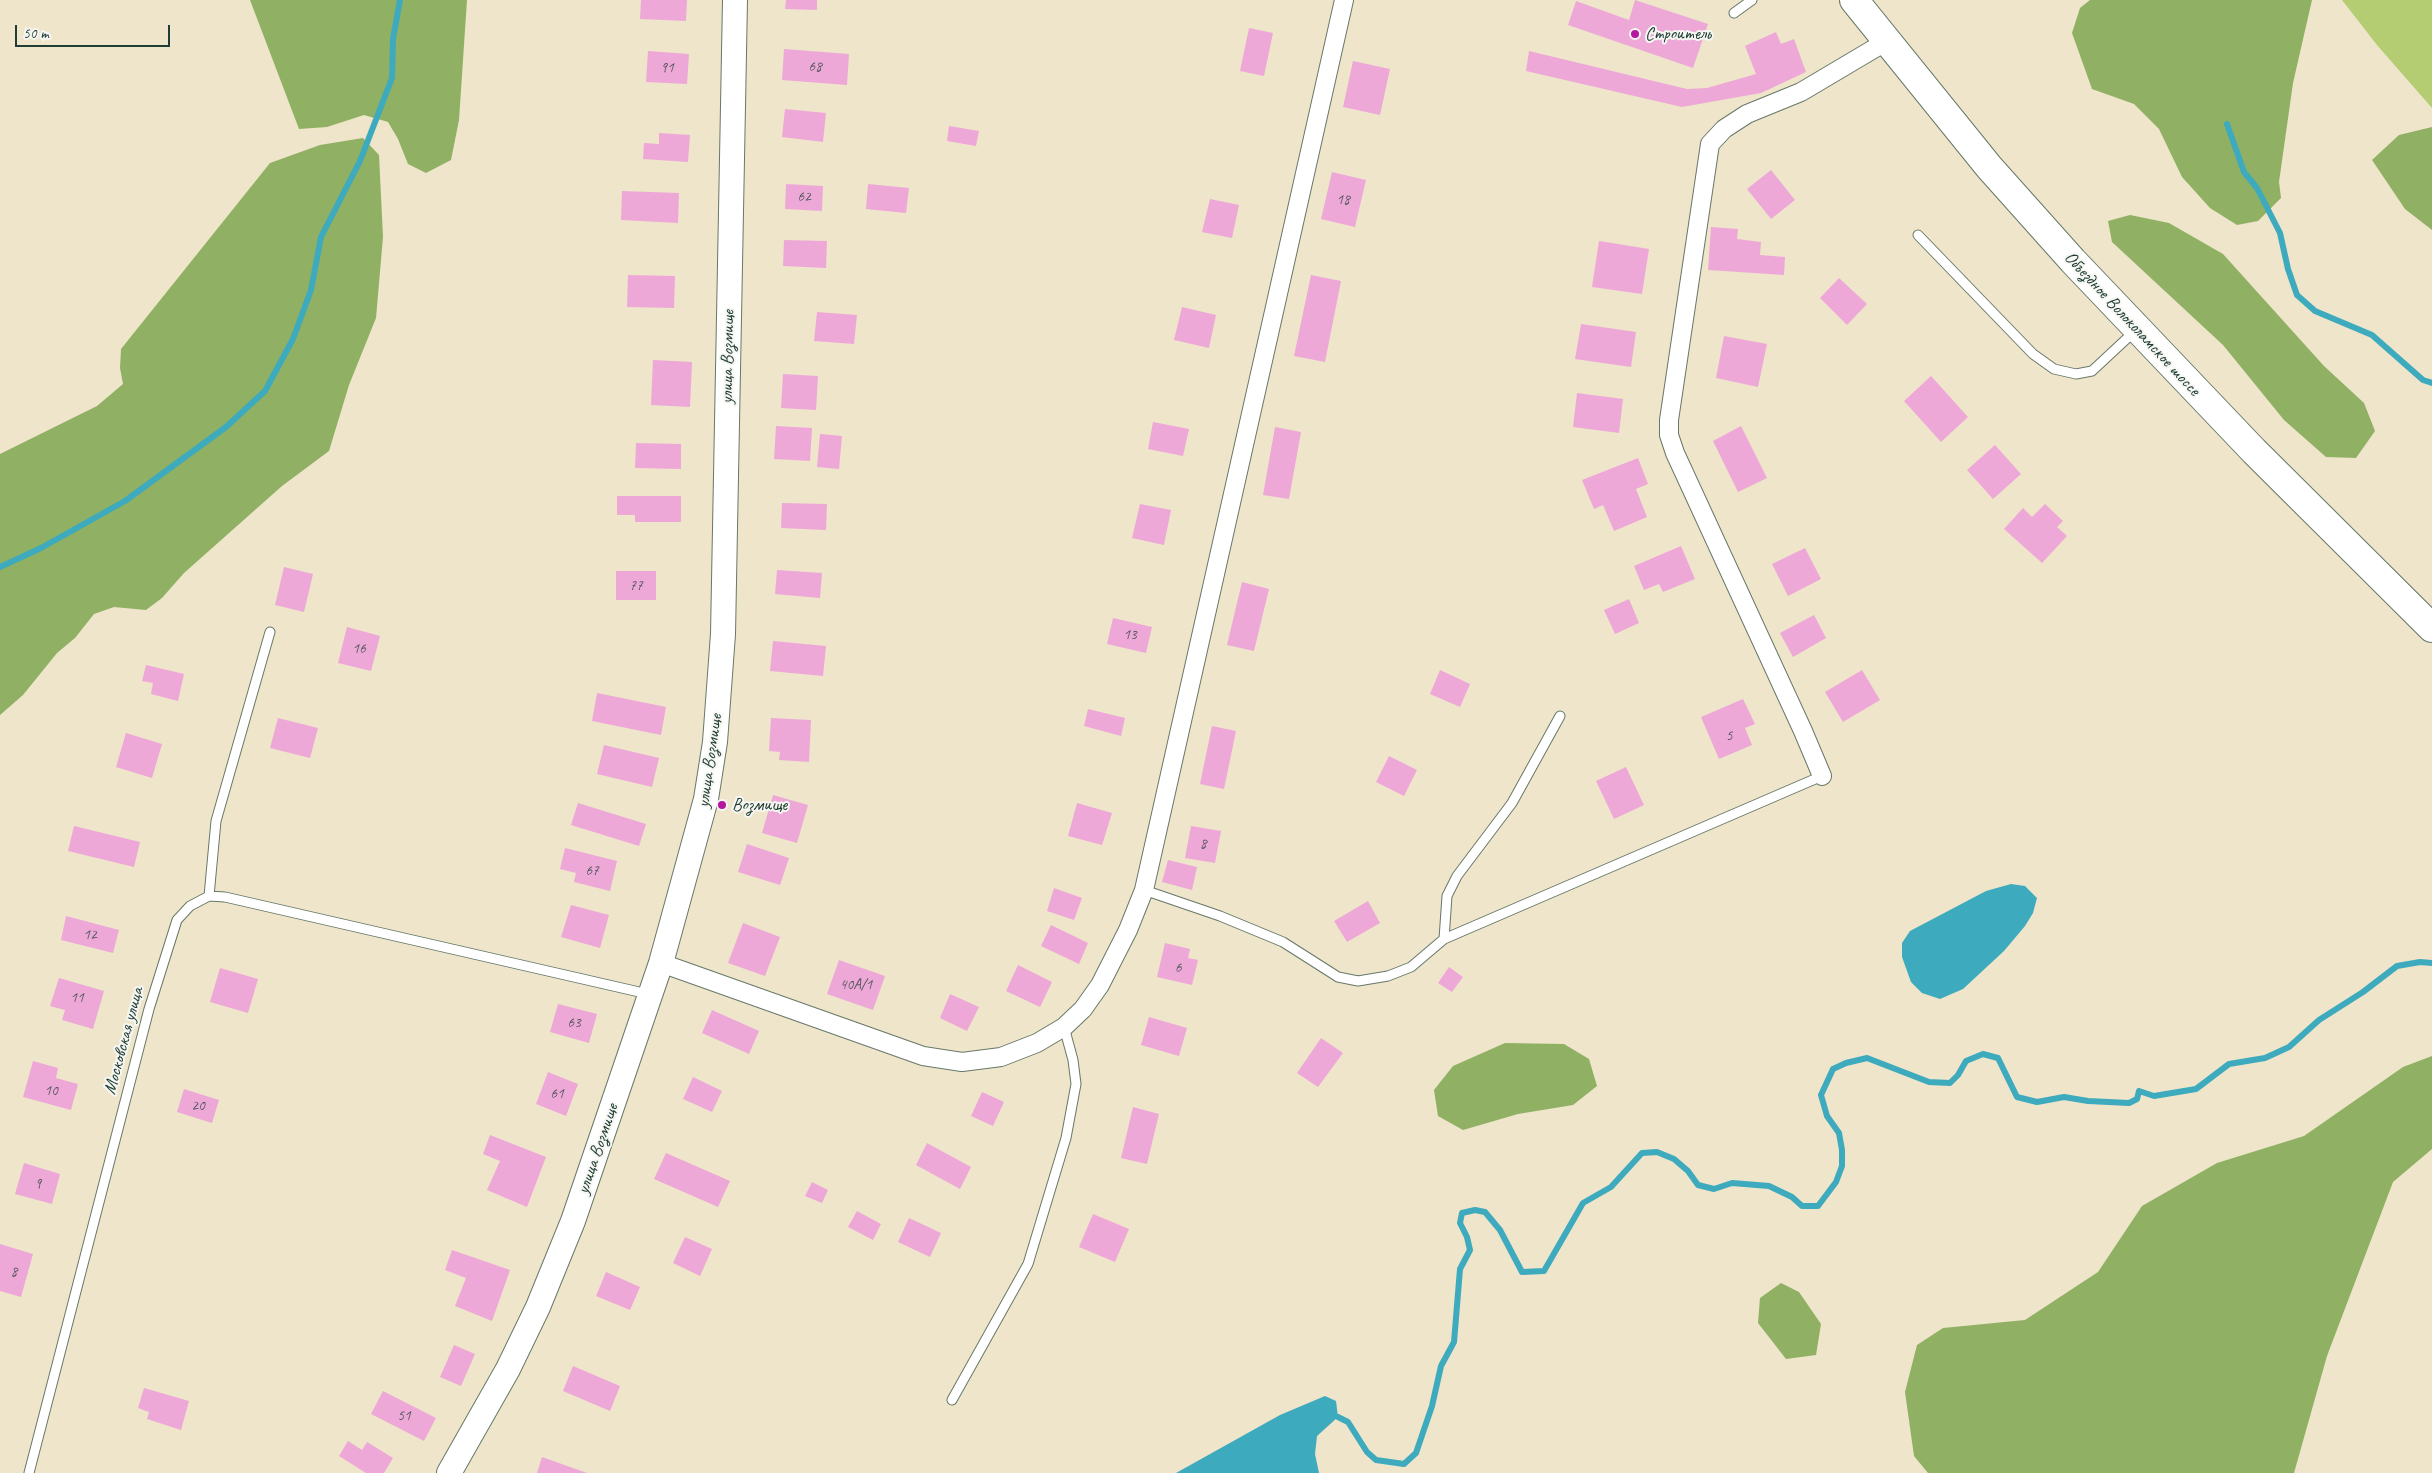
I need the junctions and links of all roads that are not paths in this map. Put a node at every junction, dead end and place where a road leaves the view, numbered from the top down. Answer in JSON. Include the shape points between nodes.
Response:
{"nodes":[{"id":1,"x":736,"y":0,"type":"edge"},
{"id":2,"x":1344,"y":0,"type":"edge"},
{"id":3,"x":1752,"y":0,"type":"edge"},
{"id":4,"x":1854,"y":0,"type":"edge"},
{"id":5,"x":1734,"y":13,"type":"dead end"},
{"id":6,"x":1887,"y":41,"type":"junction"},
{"id":7,"x":1918,"y":235,"type":"dead end"},
{"id":8,"x":2136,"y":330,"type":"junction"},
{"id":9,"x":2432,"y":628,"type":"edge"},
{"id":10,"x":270,"y":632,"type":"dead end"},
{"id":11,"x":1560,"y":716,"type":"dead end"},
{"id":12,"x":1822,"y":776,"type":"joint"},
{"id":13,"x":1144,"y":890,"type":"junction"},
{"id":14,"x":209,"y":896,"type":"junction"},
{"id":15,"x":1444,"y":939,"type":"junction"},
{"id":16,"x":662,"y":963,"type":"junction"},
{"id":17,"x":651,"y":995,"type":"junction"},
{"id":18,"x":1064,"y":1027,"type":"junction"},
{"id":19,"x":952,"y":1400,"type":"dead end"},
{"id":20,"x":29,"y":1473,"type":"edge"},
{"id":21,"x":449,"y":1473,"type":"edge"}],
"edges":[{"from":1,"to":16,"type":"main road","name":"улица Возмище","via":[[723,634],[715,742],[706,799]]},
{"from":2,"to":13,"type":"street"},
{"from":3,"to":5,"type":"lane"},
{"from":4,"to":6,"type":"main road","name":"Объездное Волоколамское шоссе"},
{"from":6,"to":8,"type":"main road","name":"Объездное Волоколамское шоссе","via":[[1989,167]]},
{"from":6,"to":12,"type":"street","via":[[1801,92],[1747,114],[1724,129],[1710,144],[1669,420],[1669,435],[1675,453]]},
{"from":7,"to":8,"type":"lane","via":[[2033,354],[2054,369],[2076,374],[2092,370]]},
{"from":8,"to":9,"type":"main road","name":"Объездное Волоколамское шоссе"},
{"from":10,"to":14,"type":"lane","via":[[216,821]]},
{"from":11,"to":15,"type":"lane","via":[[1512,803],[1457,876],[1447,896]]},
{"from":12,"to":15,"type":"lane"},
{"from":13,"to":15,"type":"lane","via":[[1282,942],[1338,977],[1358,981],[1388,976],[1411,967]]},
{"from":13,"to":18,"type":"street","via":[[1100,985],[1083,1009]]},
{"from":14,"to":17,"type":"lane","via":[[225,896]]},
{"from":14,"to":20,"type":"lane","name":"Московская улица","via":[[190,906],[177,920],[148,1009]]},
{"from":16,"to":17,"type":"main road","name":"улица Возмище"},
{"from":16,"to":18,"type":"street","via":[[923,1056],[962,1062],[1001,1057],[1037,1043]]},
{"from":17,"to":21,"type":"main road","name":"улица Возмище","via":[[573,1221],[538,1307],[508,1369]]},
{"from":18,"to":19,"type":"lane","via":[[1076,1084],[1063,1147],[1028,1264]]}]}
